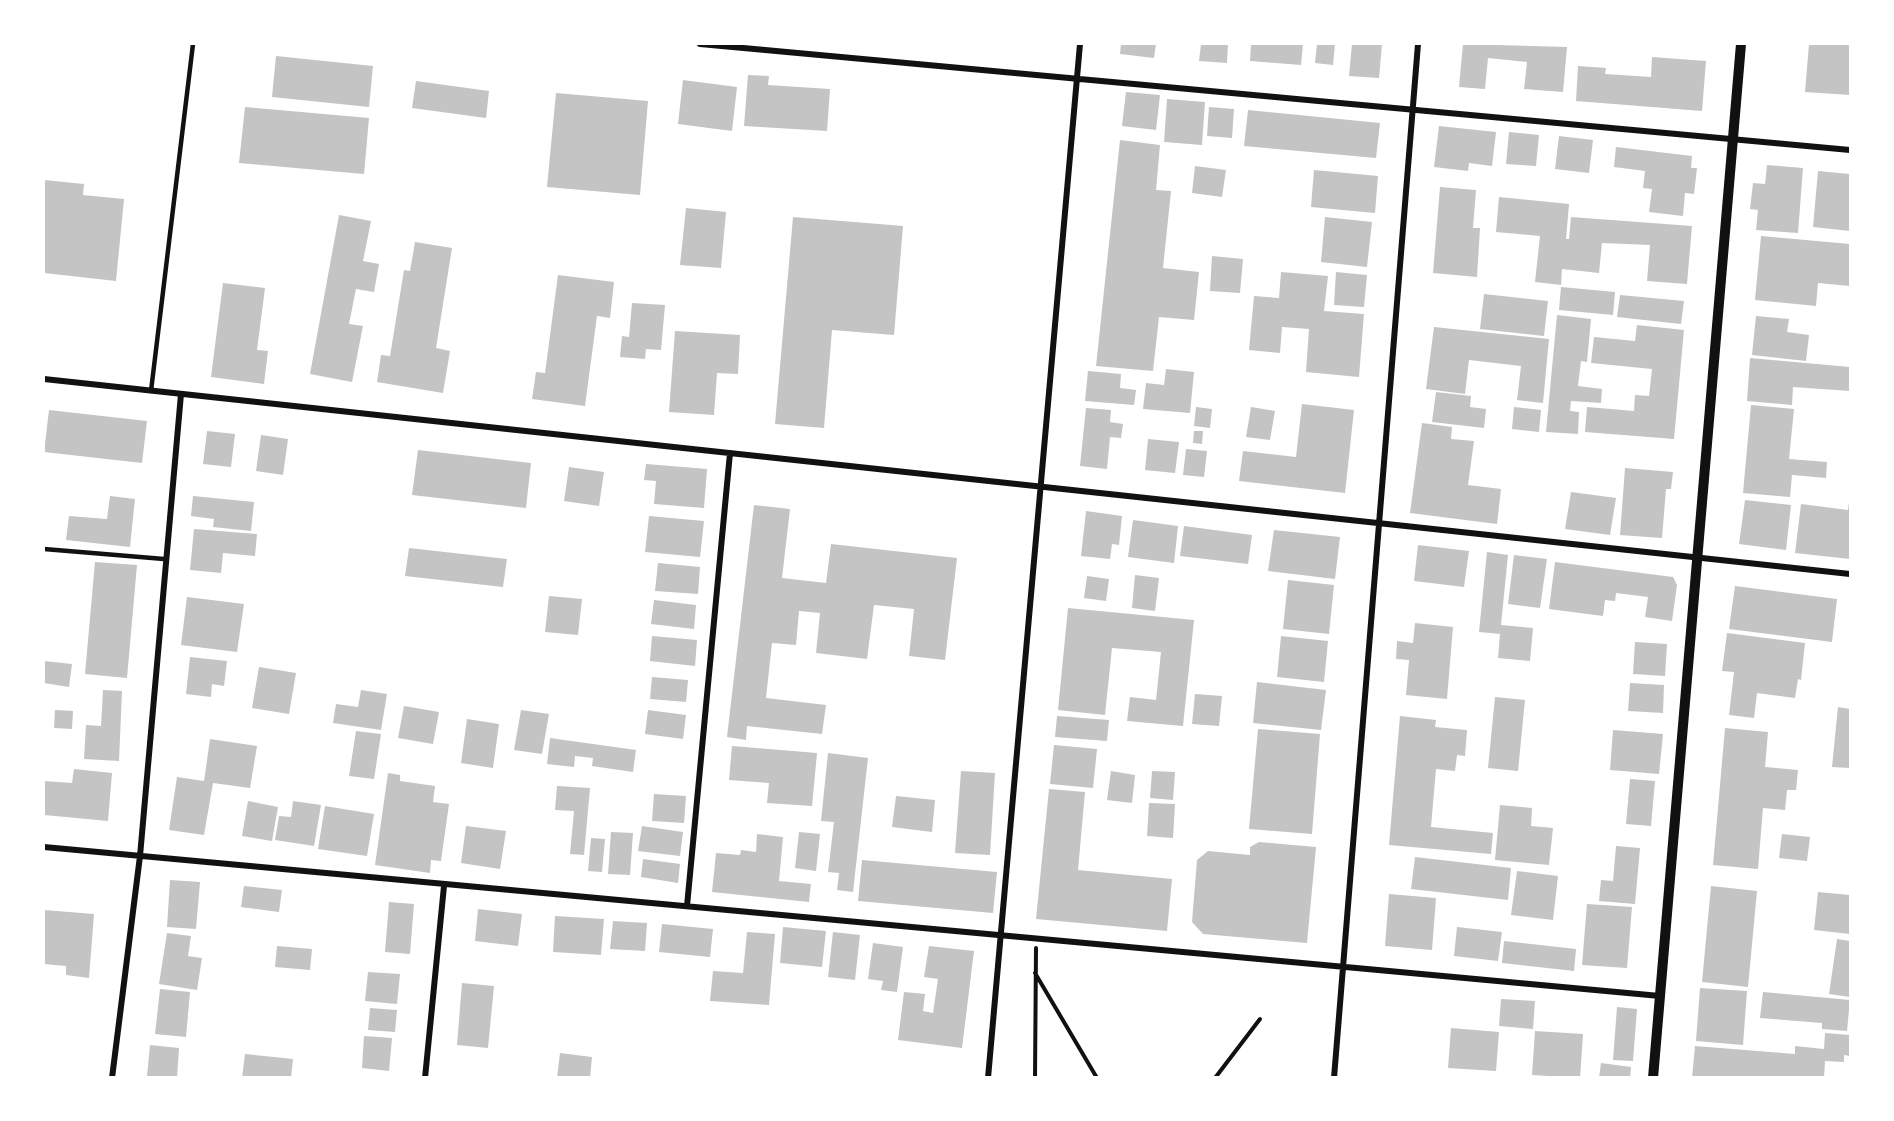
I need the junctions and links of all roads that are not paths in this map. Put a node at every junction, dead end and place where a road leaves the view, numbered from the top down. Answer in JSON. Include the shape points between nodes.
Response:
{"nodes":[{"id":1,"x":193,"y":44,"type":"edge"},
{"id":2,"x":700,"y":44,"type":"edge"},
{"id":3,"x":1080,"y":44,"type":"edge"},
{"id":4,"x":1418,"y":44,"type":"edge"},
{"id":5,"x":1741,"y":44,"type":"edge"},
{"id":6,"x":1077,"y":77,"type":"junction"},
{"id":7,"x":1412,"y":112,"type":"junction"},
{"id":8,"x":1732,"y":141,"type":"junction"},
{"id":9,"x":1851,"y":150,"type":"edge"},
{"id":10,"x":44,"y":379,"type":"edge"},
{"id":11,"x":152,"y":391,"type":"junction"},
{"id":12,"x":181,"y":394,"type":"junction"},
{"id":13,"x":730,"y":453,"type":"junction"},
{"id":14,"x":1040,"y":487,"type":"junction"},
{"id":15,"x":1379,"y":523,"type":"junction"},
{"id":16,"x":44,"y":549,"type":"edge"},
{"id":17,"x":1697,"y":557,"type":"junction"},
{"id":18,"x":164,"y":559,"type":"junction"},
{"id":19,"x":1851,"y":574,"type":"edge"},
{"id":20,"x":44,"y":847,"type":"edge"},
{"id":21,"x":140,"y":856,"type":"junction"},
{"id":22,"x":444,"y":885,"type":"junction"},
{"id":23,"x":687,"y":906,"type":"junction"},
{"id":24,"x":1000,"y":935,"type":"junction"},
{"id":25,"x":1345,"y":966,"type":"junction"},
{"id":26,"x":1660,"y":996,"type":"junction"},
{"id":27,"x":112,"y":1077,"type":"edge"},
{"id":28,"x":425,"y":1077,"type":"edge"},
{"id":29,"x":988,"y":1077,"type":"edge"},
{"id":30,"x":1334,"y":1077,"type":"edge"},
{"id":31,"x":1653,"y":1077,"type":"edge"}],
"edges":[{"from":1,"to":11,"type":"lane"},
{"from":2,"to":6,"type":"street"},
{"from":3,"to":6,"type":"street"},
{"from":4,"to":7,"type":"street"},
{"from":5,"to":8,"type":"street"},
{"from":6,"to":7,"type":"street"},
{"from":6,"to":14,"type":"street"},
{"from":7,"to":8,"type":"street"},
{"from":7,"to":15,"type":"street"},
{"from":8,"to":9,"type":"street"},
{"from":8,"to":17,"type":"street"},
{"from":10,"to":11,"type":"street"},
{"from":11,"to":12,"type":"street"},
{"from":12,"to":13,"type":"street"},
{"from":12,"to":18,"type":"street"},
{"from":13,"to":14,"type":"street"},
{"from":13,"to":23,"type":"street"},
{"from":14,"to":15,"type":"street"},
{"from":14,"to":24,"type":"street"},
{"from":15,"to":17,"type":"street"},
{"from":15,"to":25,"type":"street"},
{"from":16,"to":18,"type":"lane"},
{"from":17,"to":19,"type":"street"},
{"from":17,"to":26,"type":"street"},
{"from":18,"to":21,"type":"street"},
{"from":20,"to":21,"type":"street"},
{"from":21,"to":22,"type":"street"},
{"from":21,"to":27,"type":"street"},
{"from":22,"to":23,"type":"street"},
{"from":22,"to":28,"type":"street"},
{"from":23,"to":24,"type":"street"},
{"from":24,"to":25,"type":"street"},
{"from":24,"to":29,"type":"street"},
{"from":25,"to":26,"type":"street"},
{"from":25,"to":30,"type":"street"},
{"from":26,"to":31,"type":"street"}]}
